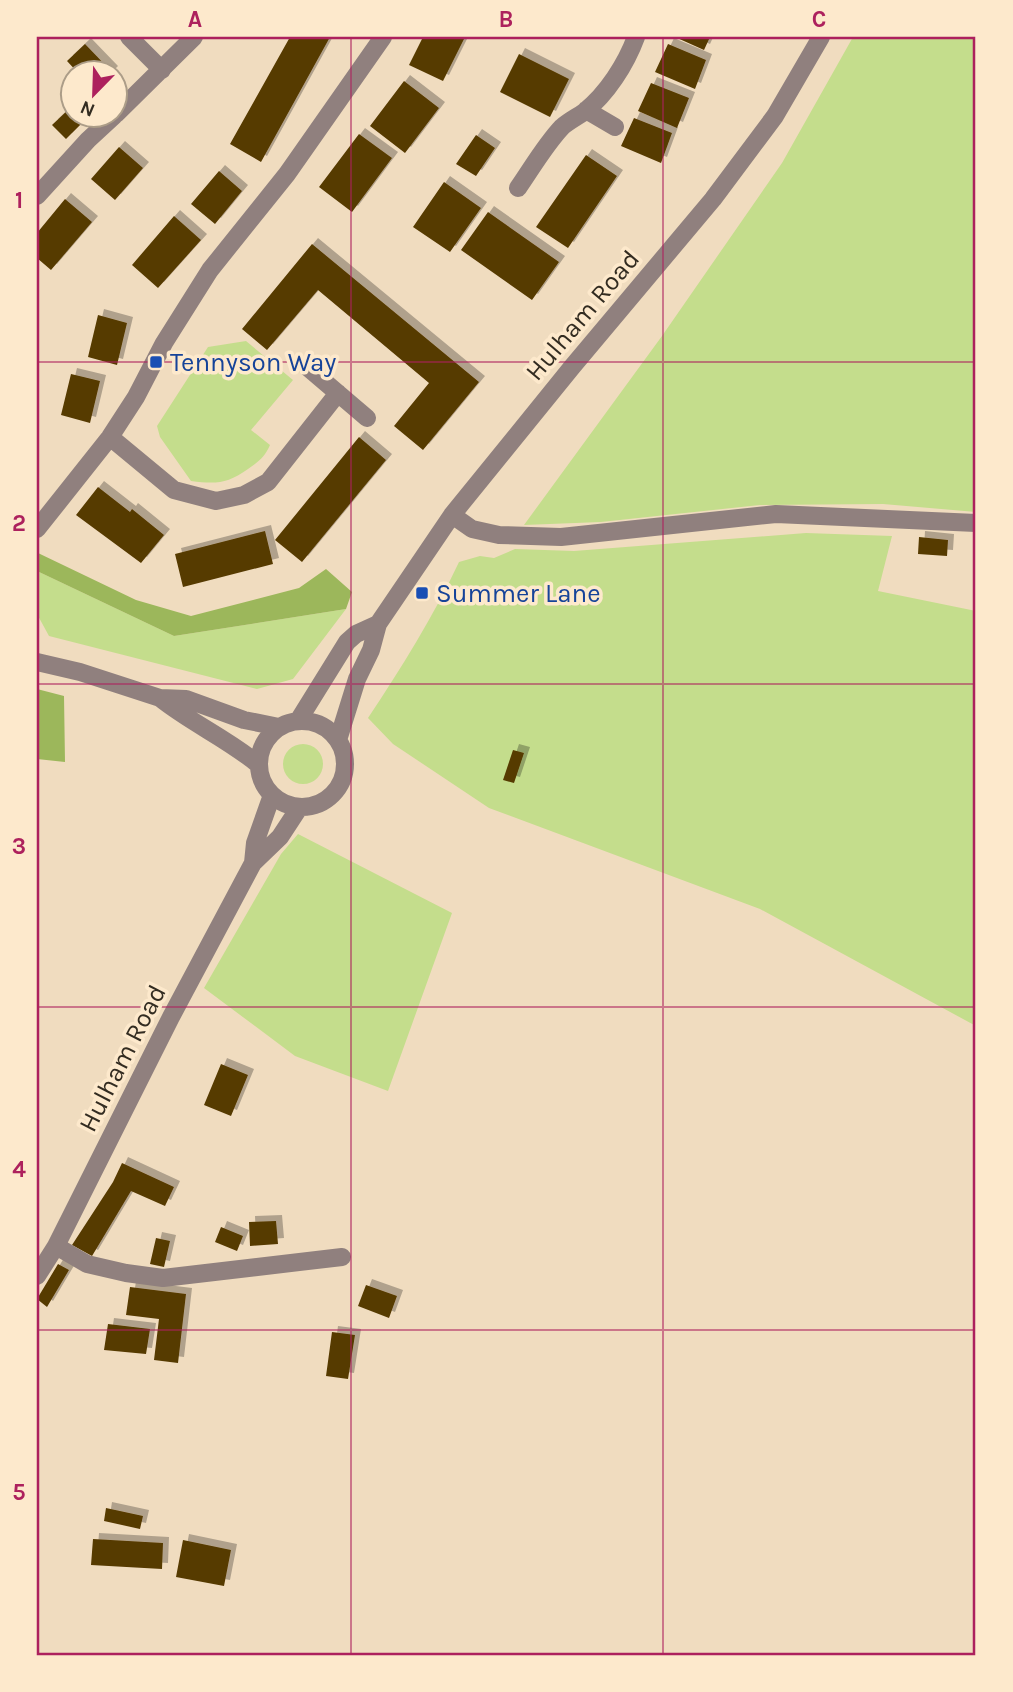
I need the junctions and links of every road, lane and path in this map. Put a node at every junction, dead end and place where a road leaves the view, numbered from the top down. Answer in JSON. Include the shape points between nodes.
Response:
{"nodes":[{"id":1,"x":129,"y":37,"type":"edge"},
{"id":2,"x":194,"y":37,"type":"edge"},
{"id":3,"x":636,"y":37,"type":"edge"},
{"id":4,"x":821,"y":37,"type":"edge"},
{"id":5,"x":382,"y":39,"type":"edge"},
{"id":6,"x":162,"y":70,"type":"junction"},
{"id":7,"x":130,"y":101,"type":"edge"},
{"id":8,"x":586,"y":110,"type":"junction"},
{"id":9,"x":615,"y":127,"type":"dead end"},
{"id":10,"x":99,"y":130,"type":"edge"},
{"id":11,"x":518,"y":188,"type":"dead end"},
{"id":12,"x":37,"y":196,"type":"edge"},
{"id":13,"x":306,"y":366,"type":"dead end"},
{"id":14,"x":338,"y":393,"type":"junction"},
{"id":15,"x":366,"y":418,"type":"dead end"},
{"id":16,"x":110,"y":437,"type":"junction"},
{"id":17,"x":452,"y":515,"type":"junction"},
{"id":18,"x":976,"y":523,"type":"edge"},
{"id":19,"x":37,"y":529,"type":"edge"},
{"id":20,"x":378,"y":624,"type":"junction"},
{"id":21,"x":37,"y":662,"type":"edge"},
{"id":22,"x":160,"y":698,"type":"junction"},
{"id":23,"x":298,"y":721,"type":"junction"},
{"id":24,"x":279,"y":727,"type":"junction"},
{"id":25,"x":338,"y":740,"type":"junction"},
{"id":26,"x":259,"y":765,"type":"junction"},
{"id":27,"x":272,"y":795,"type":"junction"},
{"id":28,"x":299,"y":808,"type":"junction"},
{"id":29,"x":253,"y":863,"type":"junction"},
{"id":30,"x":56,"y":1246,"type":"junction"},
{"id":31,"x":342,"y":1257,"type":"dead end"},
{"id":32,"x":37,"y":1276,"type":"edge"}],
"edges":[{"from":1,"to":6,"type":"street"},
{"from":2,"to":6,"type":"street"},
{"from":3,"to":8,"type":"street","via":[[617,74]]},
{"from":4,"to":17,"type":"street","name":"Hulham Road","via":[[775,116],[713,199]]},
{"from":5,"to":16,"type":"street","via":[[287,174],[210,270]]},
{"from":6,"to":7,"type":"street"},
{"from":8,"to":9,"type":"street"},
{"from":8,"to":11,"type":"street","via":[[557,133]]},
{"from":10,"to":12,"type":"street"},
{"from":13,"to":14,"type":"street"},
{"from":14,"to":15,"type":"street"},
{"from":14,"to":16,"type":"street","via":[[268,482],[244,495],[216,501],[174,490]]},
{"from":16,"to":19,"type":"street"},
{"from":17,"to":18,"type":"street","via":[[472,529],[499,536],[549,537],[776,514]]},
{"from":17,"to":20,"type":"street","name":"Hulham Road"},
{"from":20,"to":23,"type":"street","name":"Hulham Road","via":[[347,642]]},
{"from":20,"to":25,"type":"street","name":"Hulham Road"},
{"from":21,"to":22,"type":"street"},
{"from":22,"to":24,"type":"street","via":[[186,699]]},
{"from":22,"to":26,"type":"street"},
{"from":23,"to":24,"type":"street"},
{"from":23,"to":25,"type":"street","via":[[314,722]]},
{"from":24,"to":26,"type":"street","via":[[265,740]]},
{"from":25,"to":28,"type":"street","name":"Hulham Road","via":[[346,762],[343,780],[333,795],[317,805]]},
{"from":26,"to":27,"type":"street"},
{"from":27,"to":28,"type":"street"},
{"from":27,"to":29,"type":"street","name":"Hulham Road"},
{"from":28,"to":29,"type":"street","name":"Hulham Road","via":[[280,837]]},
{"from":29,"to":30,"type":"street","name":"Hulham Road"},
{"from":30,"to":31,"type":"street","via":[[87,1264],[163,1278]]},
{"from":30,"to":32,"type":"street","name":"Hulham Road"}]}
